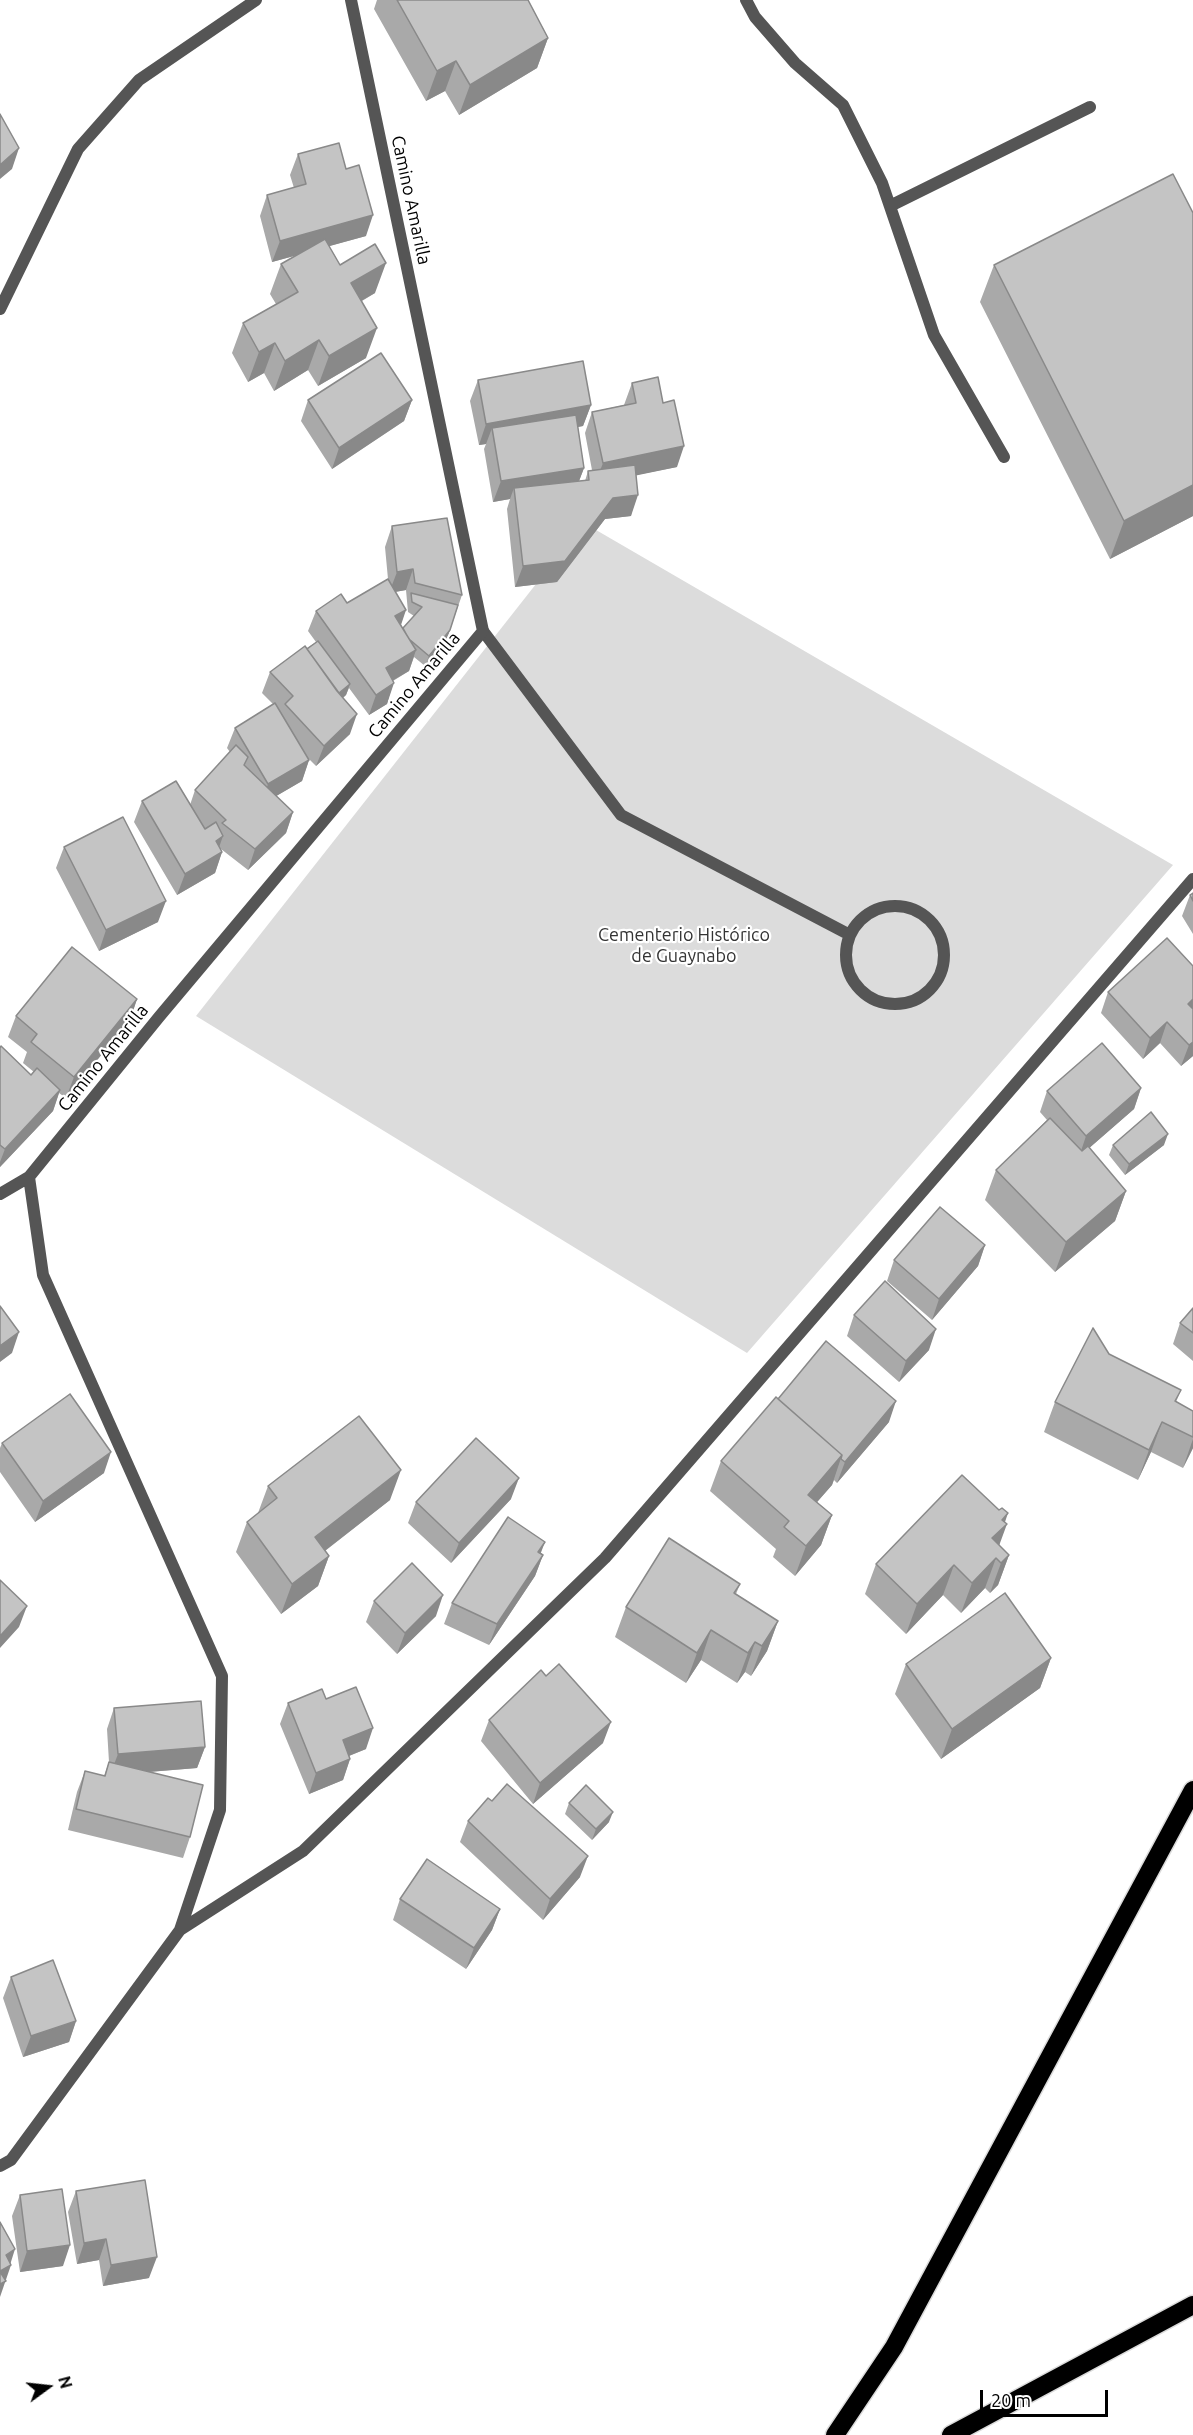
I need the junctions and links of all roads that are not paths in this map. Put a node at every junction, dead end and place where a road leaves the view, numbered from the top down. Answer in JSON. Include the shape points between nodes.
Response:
{"nodes":[{"id":1,"x":256,"y":0,"type":"edge"},
{"id":2,"x":351,"y":0,"type":"edge"},
{"id":3,"x":746,"y":0,"type":"edge"},
{"id":4,"x":1090,"y":107,"type":"dead end"},
{"id":5,"x":890,"y":206,"type":"junction"},
{"id":6,"x":0,"y":309,"type":"edge"},
{"id":7,"x":1004,"y":457,"type":"dead end"},
{"id":8,"x":483,"y":631,"type":"junction"},
{"id":9,"x":1193,"y":879,"type":"edge"},
{"id":10,"x":850,"y":935,"type":"junction"},
{"id":11,"x":29,"y":1177,"type":"junction"},
{"id":12,"x":0,"y":1194,"type":"edge"},
{"id":13,"x":1193,"y":1790,"type":"edge"},
{"id":14,"x":180,"y":1930,"type":"junction"},
{"id":15,"x":0,"y":2166,"type":"edge"},
{"id":16,"x":1193,"y":2305,"type":"edge"},
{"id":17,"x":835,"y":2435,"type":"edge"},
{"id":18,"x":951,"y":2435,"type":"edge"}],
"edges":[{"from":1,"to":6,"type":"street","via":[[139,80],[78,149]]},
{"from":2,"to":8,"type":"street","name":"Camino Amarilla"},
{"from":3,"to":5,"type":"street","via":[[755,17],[795,63],[843,105]]},
{"from":4,"to":5,"type":"street"},
{"from":5,"to":7,"type":"street","via":[[934,335]]},
{"from":8,"to":10,"type":"street","via":[[621,815]]},
{"from":8,"to":11,"type":"street","name":"Camino Amarilla"},
{"from":9,"to":14,"type":"street","via":[[605,1558],[303,1851]]},
{"from":10,"to":10,"type":"street","via":[[846,954],[852,978],[880,1002],[916,999],[930,988],[940,972],[944,960],[940,936],[916,910],[891,905],[879,908],[859,921]]},
{"from":11,"to":12,"type":"street","name":"Camino Amarilla"},
{"from":11,"to":14,"type":"street","via":[[43,1275],[222,1676],[220,1810]]},
{"from":13,"to":17,"type":"highway","via":[[894,2347]]},
{"from":14,"to":15,"type":"street","via":[[11,2160]]},
{"from":16,"to":18,"type":"highway"}]}
